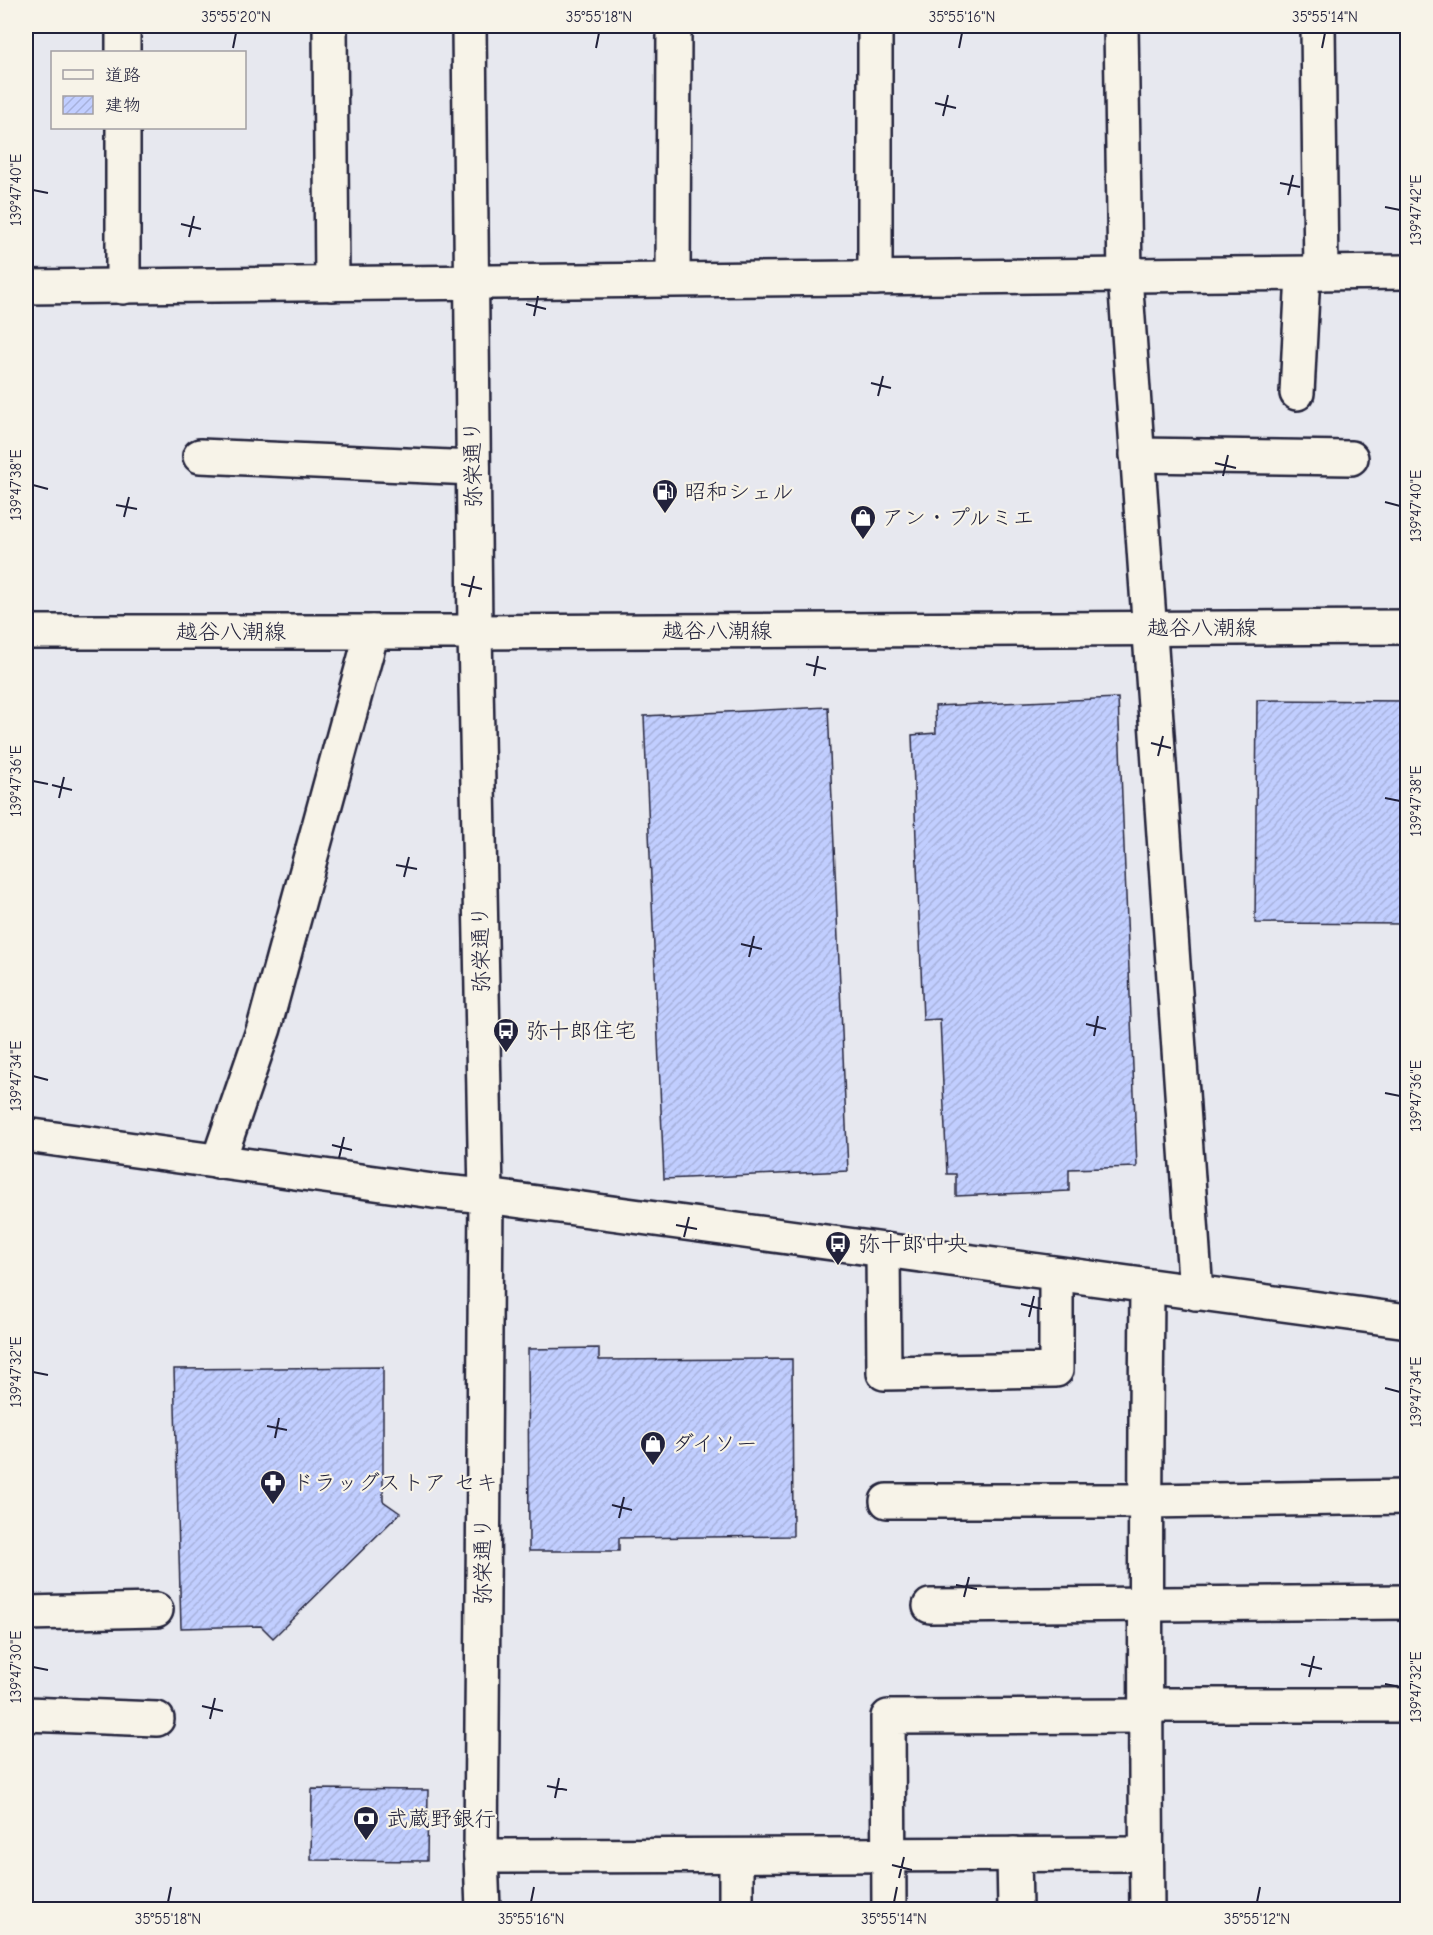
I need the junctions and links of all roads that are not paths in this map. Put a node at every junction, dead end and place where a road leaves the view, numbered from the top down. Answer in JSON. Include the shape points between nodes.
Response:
{"nodes":[{"id":1,"x":123,"y":26,"type":"edge"},
{"id":2,"x":330,"y":26,"type":"edge"},
{"id":3,"x":469,"y":26,"type":"edge"},
{"id":4,"x":674,"y":26,"type":"edge"},
{"id":5,"x":875,"y":26,"type":"edge"},
{"id":6,"x":1121,"y":26,"type":"edge"},
{"id":7,"x":1318,"y":26,"type":"edge"},
{"id":8,"x":123,"y":51,"type":"edge"},
{"id":9,"x":123,"y":129,"type":"edge"},
{"id":10,"x":1407,"y":272,"type":"edge"},
{"id":11,"x":1312,"y":273,"type":"junction"},
{"id":12,"x":1125,"y":276,"type":"junction"},
{"id":13,"x":875,"y":278,"type":"junction"},
{"id":14,"x":674,"y":279,"type":"junction"},
{"id":15,"x":470,"y":283,"type":"junction"},
{"id":16,"x":332,"y":284,"type":"junction"},
{"id":17,"x":26,"y":287,"type":"edge"},
{"id":18,"x":123,"y":287,"type":"junction"},
{"id":19,"x":1297,"y":393,"type":"dead end"},
{"id":20,"x":1137,"y":455,"type":"junction"},
{"id":21,"x":200,"y":456,"type":"dead end"},
{"id":22,"x":1351,"y":458,"type":"dead end"},
{"id":23,"x":473,"y":468,"type":"junction"},
{"id":24,"x":1407,"y":627,"type":"edge"},
{"id":25,"x":1150,"y":628,"type":"junction"},
{"id":26,"x":26,"y":632,"type":"edge"},
{"id":27,"x":372,"y":632,"type":"junction"},
{"id":28,"x":475,"y":632,"type":"junction"},
{"id":29,"x":26,"y":1135,"type":"edge"},
{"id":30,"x":218,"y":1162,"type":"junction"},
{"id":31,"x":486,"y":1196,"type":"junction"},
{"id":32,"x":883,"y":1250,"type":"junction"},
{"id":33,"x":1056,"y":1274,"type":"junction"},
{"id":34,"x":1147,"y":1287,"type":"junction"},
{"id":35,"x":1196,"y":1293,"type":"junction"},
{"id":36,"x":1407,"y":1321,"type":"edge"},
{"id":37,"x":1407,"y":1497,"type":"edge"},
{"id":38,"x":887,"y":1501,"type":"dead end"},
{"id":39,"x":1145,"y":1501,"type":"junction"},
{"id":40,"x":1407,"y":1602,"type":"edge"},
{"id":41,"x":1144,"y":1604,"type":"junction"},
{"id":42,"x":930,"y":1606,"type":"dead end"},
{"id":43,"x":156,"y":1611,"type":"dead end"},
{"id":44,"x":26,"y":1613,"type":"edge"},
{"id":45,"x":1407,"y":1705,"type":"edge"},
{"id":46,"x":1147,"y":1710,"type":"junction"},
{"id":47,"x":26,"y":1714,"type":"edge"},
{"id":48,"x":157,"y":1719,"type":"dead end"},
{"id":49,"x":1014,"y":1854,"type":"junction"},
{"id":50,"x":1146,"y":1854,"type":"junction"},
{"id":51,"x":889,"y":1855,"type":"junction"},
{"id":52,"x":481,"y":1856,"type":"junction"},
{"id":53,"x":736,"y":1856,"type":"junction"},
{"id":54,"x":483,"y":1910,"type":"edge"},
{"id":55,"x":736,"y":1910,"type":"edge"},
{"id":56,"x":889,"y":1910,"type":"edge"},
{"id":57,"x":1015,"y":1910,"type":"edge"},
{"id":58,"x":1147,"y":1910,"type":"edge"}],
"edges":[{"from":1,"to":8,"type":"street"},
{"from":2,"to":16,"type":"street"},
{"from":3,"to":15,"type":"street","name":"弥栄通り"},
{"from":4,"to":14,"type":"street"},
{"from":5,"to":13,"type":"street"},
{"from":6,"to":12,"type":"street"},
{"from":7,"to":11,"type":"street"},
{"from":9,"to":18,"type":"street"},
{"from":10,"to":11,"type":"street"},
{"from":11,"to":12,"type":"street"},
{"from":11,"to":19,"type":"street"},
{"from":12,"to":13,"type":"street"},
{"from":12,"to":20,"type":"street"},
{"from":13,"to":14,"type":"street"},
{"from":14,"to":15,"type":"street"},
{"from":15,"to":16,"type":"street"},
{"from":15,"to":23,"type":"street","name":"弥栄通り"},
{"from":16,"to":18,"type":"street"},
{"from":17,"to":18,"type":"street"},
{"from":20,"to":22,"type":"street"},
{"from":20,"to":25,"type":"street"},
{"from":21,"to":23,"type":"street"},
{"from":23,"to":28,"type":"street","name":"弥栄通り"},
{"from":24,"to":25,"type":"street","name":"越谷八潮線"},
{"from":25,"to":28,"type":"street","name":"越谷八潮線"},
{"from":25,"to":35,"type":"street"},
{"from":26,"to":27,"type":"street","name":"越谷八潮線"},
{"from":27,"to":28,"type":"street","name":"越谷八潮線"},
{"from":27,"to":30,"type":"street","via":[[264,1028]]},
{"from":28,"to":31,"type":"street","name":"弥栄通り"},
{"from":29,"to":30,"type":"street"},
{"from":30,"to":31,"type":"street"},
{"from":31,"to":32,"type":"street"},
{"from":31,"to":52,"type":"street","name":"弥栄通り"},
{"from":32,"to":33,"type":"street"},
{"from":32,"to":33,"type":"street","via":[[884,1373],[1056,1370]]},
{"from":33,"to":34,"type":"street"},
{"from":34,"to":35,"type":"street"},
{"from":34,"to":39,"type":"street"},
{"from":35,"to":36,"type":"street"},
{"from":37,"to":39,"type":"street"},
{"from":38,"to":39,"type":"street"},
{"from":39,"to":41,"type":"street"},
{"from":40,"to":41,"type":"street"},
{"from":41,"to":42,"type":"street"},
{"from":41,"to":46,"type":"street"},
{"from":43,"to":44,"type":"street"},
{"from":45,"to":46,"type":"street"},
{"from":46,"to":50,"type":"street"},
{"from":46,"to":51,"type":"street","via":[[888,1717]]},
{"from":47,"to":48,"type":"street"},
{"from":49,"to":50,"type":"street"},
{"from":49,"to":51,"type":"street"},
{"from":49,"to":57,"type":"street"},
{"from":50,"to":58,"type":"street"},
{"from":51,"to":53,"type":"street"},
{"from":51,"to":56,"type":"street"},
{"from":52,"to":53,"type":"street"},
{"from":52,"to":54,"type":"street","name":"弥栄通り"},
{"from":53,"to":55,"type":"street"}]}
